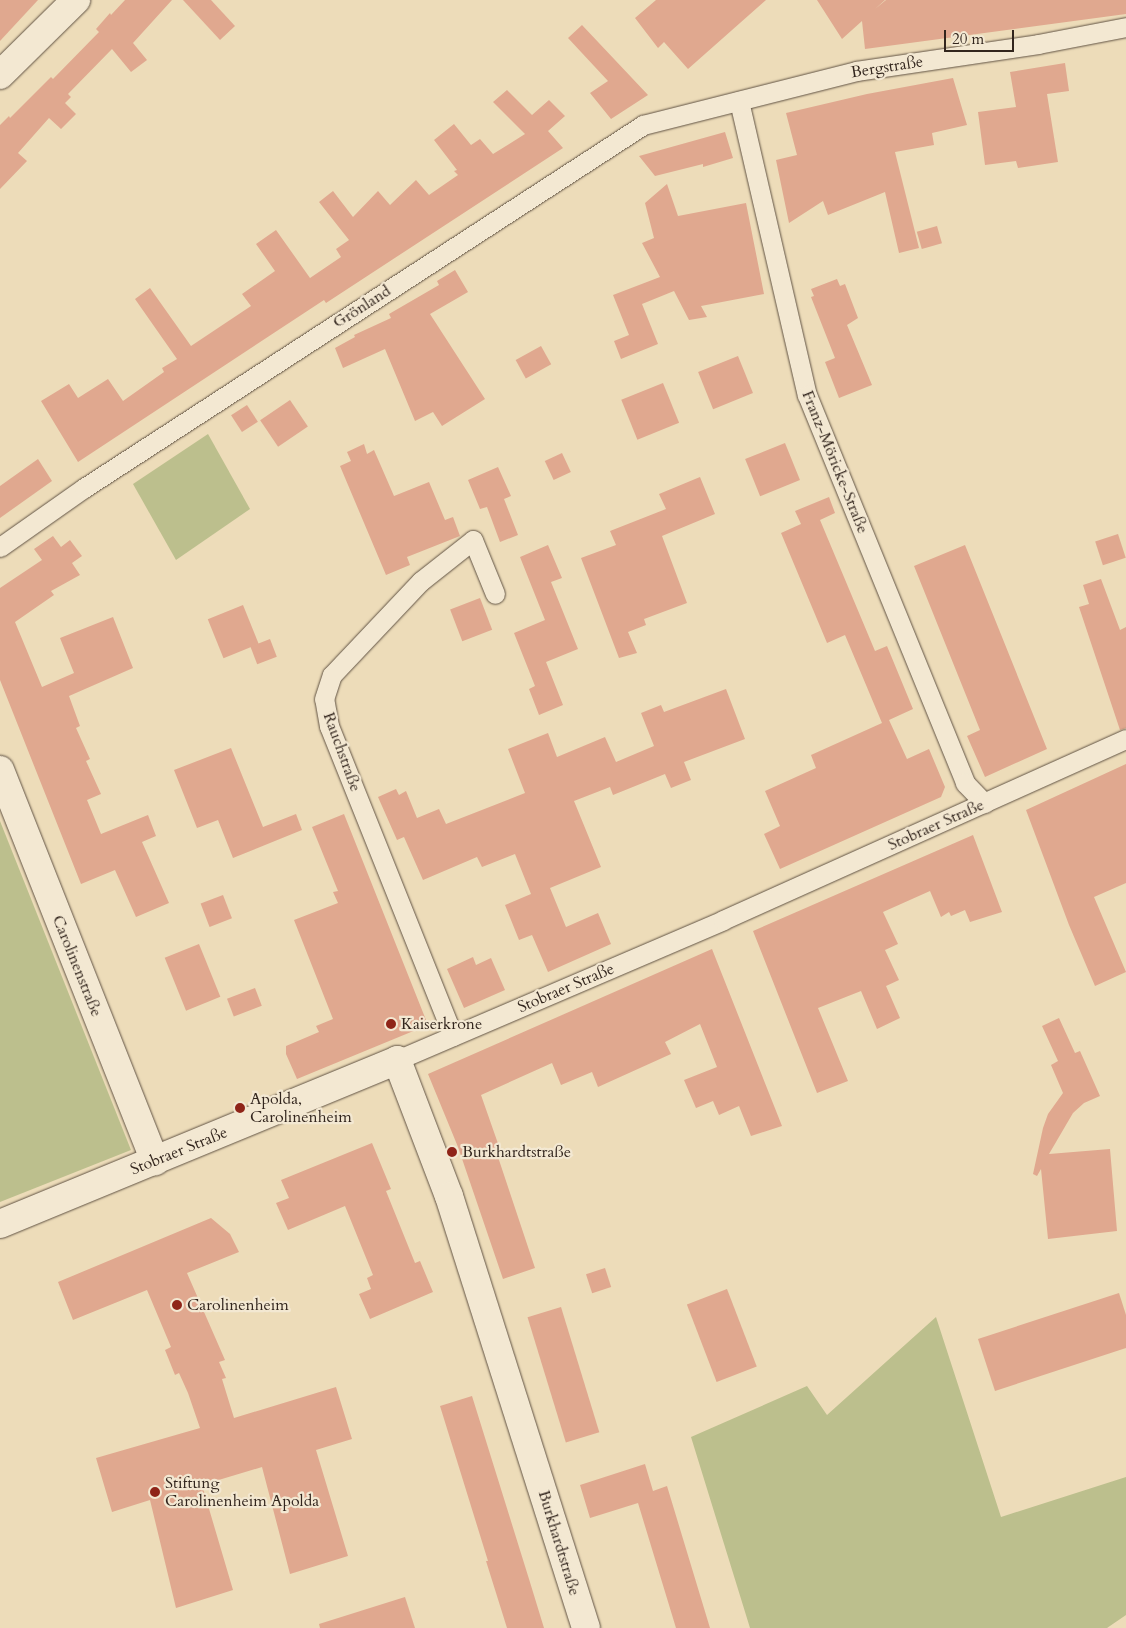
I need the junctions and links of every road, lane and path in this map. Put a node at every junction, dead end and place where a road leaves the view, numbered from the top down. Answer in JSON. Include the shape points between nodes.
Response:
{"nodes":[{"id":1,"x":76,"y":0,"type":"edge"},
{"id":2,"x":1126,"y":27,"type":"edge"},
{"id":3,"x":0,"y":75,"type":"edge"},
{"id":4,"x":739,"y":101,"type":"junction"},
{"id":5,"x":0,"y":547,"type":"edge"},
{"id":6,"x":495,"y":594,"type":"dead end"},
{"id":7,"x":1126,"y":739,"type":"edge"},
{"id":8,"x":0,"y":770,"type":"edge"},
{"id":9,"x":984,"y":803,"type":"junction"},
{"id":10,"x":454,"y":1036,"type":"junction"},
{"id":11,"x":397,"y":1060,"type":"junction"},
{"id":12,"x":155,"y":1161,"type":"junction"},
{"id":13,"x":0,"y":1224,"type":"edge"},
{"id":14,"x":586,"y":1628,"type":"edge"}],
"edges":[{"from":1,"to":3,"type":"street"},
{"from":2,"to":4,"type":"street","name":"Bergstraße","via":[[1038,44],[856,71]]},
{"from":4,"to":5,"type":"street","name":"Grönland","via":[[643,125],[92,483]]},
{"from":4,"to":9,"type":"street","name":"Franz-Möricke-Straße","via":[[807,395],[965,783]]},
{"from":6,"to":10,"type":"street","name":"Rauchstraße","via":[[473,540],[421,581],[332,674],[324,699],[329,726]]},
{"from":7,"to":9,"type":"street","name":"Stobraer Straße"},
{"from":8,"to":12,"type":"street","name":"Carolinenstraße"},
{"from":9,"to":10,"type":"street","name":"Stobraer Straße"},
{"from":10,"to":11,"type":"street","name":"Stobraer Straße"},
{"from":11,"to":12,"type":"street","name":"Stobraer Straße"},
{"from":11,"to":14,"type":"street","name":"Burkhardtstraße","via":[[449,1196]]},
{"from":12,"to":13,"type":"street","name":"Stobraer Straße"}]}
